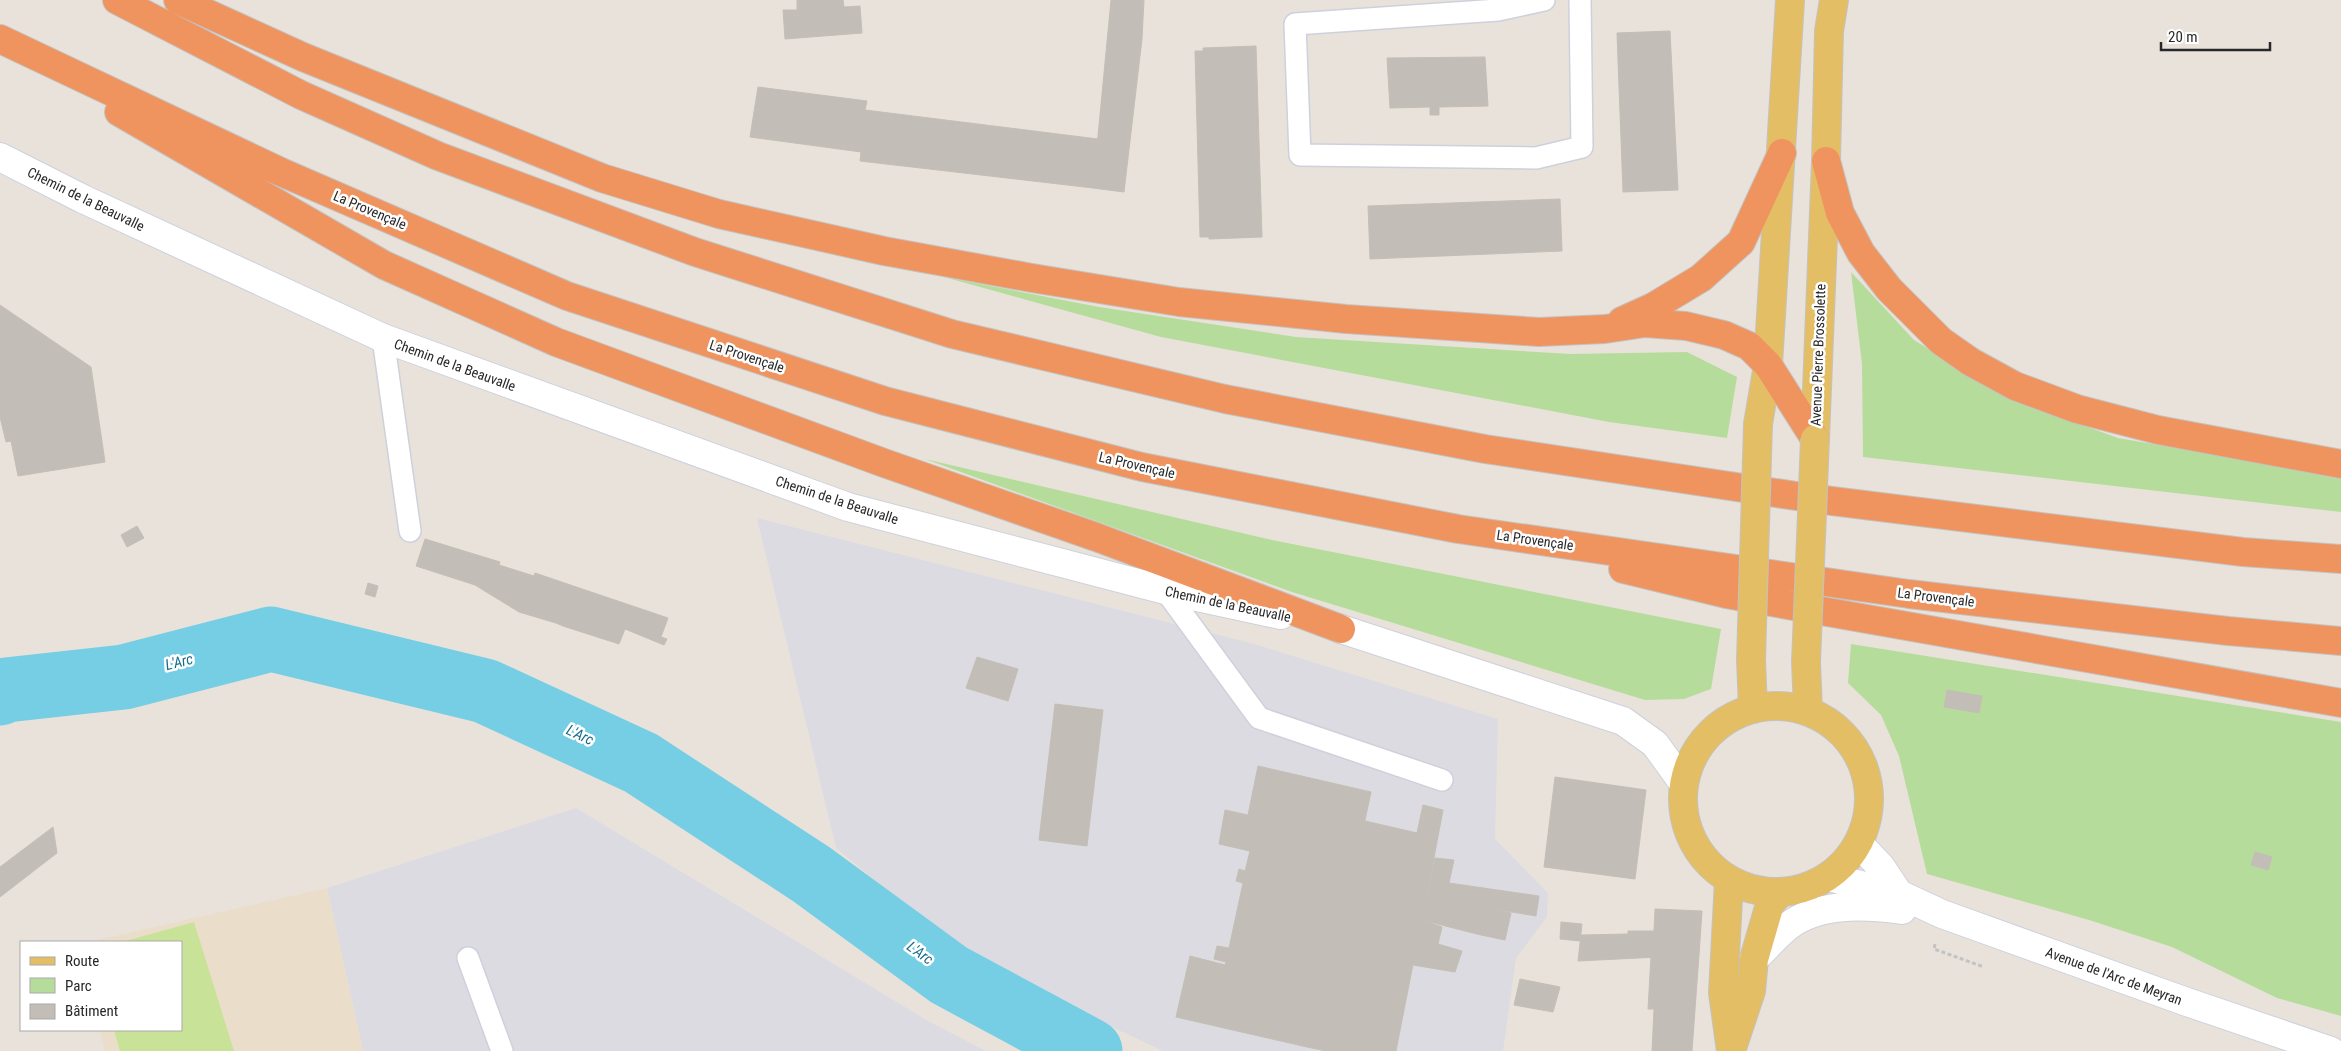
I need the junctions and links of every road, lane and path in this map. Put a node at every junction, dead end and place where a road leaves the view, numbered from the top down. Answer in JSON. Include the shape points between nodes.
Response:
{"nodes":[{"id":1,"x":118,"y":0,"type":"edge"},
{"id":2,"x":178,"y":0,"type":"edge"},
{"id":3,"x":1544,"y":0,"type":"edge"},
{"id":4,"x":1580,"y":0,"type":"edge"},
{"id":5,"x":1790,"y":0,"type":"edge"},
{"id":6,"x":1834,"y":0,"type":"edge"},
{"id":7,"x":2,"y":40,"type":"edge"},
{"id":8,"x":1782,"y":153,"type":"junction"},
{"id":9,"x":0,"y":156,"type":"edge"},
{"id":10,"x":1826,"y":161,"type":"junction"},
{"id":11,"x":1605,"y":329,"type":"junction"},
{"id":12,"x":383,"y":338,"type":"junction"},
{"id":13,"x":1768,"y":365,"type":"junction"},
{"id":14,"x":1815,"y":439,"type":"junction"},
{"id":15,"x":2341,"y":464,"type":"edge"},
{"id":16,"x":1458,"y":529,"type":"junction"},
{"id":17,"x":410,"y":531,"type":"dead end"},
{"id":18,"x":2341,"y":559,"type":"edge"},
{"id":19,"x":1165,"y":590,"type":"junction"},
{"id":20,"x":1341,"y":628,"type":"junction"},
{"id":21,"x":2341,"y":640,"type":"edge"},
{"id":22,"x":2341,"y":703,"type":"edge"},
{"id":23,"x":1752,"y":709,"type":"junction"},
{"id":24,"x":1808,"y":711,"type":"junction"},
{"id":25,"x":1442,"y":780,"type":"dead end"},
{"id":26,"x":1684,"y":784,"type":"junction"},
{"id":27,"x":1859,"y":844,"type":"junction"},
{"id":28,"x":1828,"y":877,"type":"junction"},
{"id":29,"x":1729,"y":880,"type":"junction"},
{"id":30,"x":1780,"y":893,"type":"junction"},
{"id":31,"x":1899,"y":894,"type":"junction"},
{"id":32,"x":1942,"y":914,"type":"junction"},
{"id":33,"x":468,"y":958,"type":"dead end"},
{"id":34,"x":1754,"y":960,"type":"junction"},
{"id":35,"x":1731,"y":1050,"type":"edge"},
{"id":36,"x":502,"y":1051,"type":"edge"},
{"id":37,"x":2331,"y":1051,"type":"edge"}],
"edges":[{"from":1,"to":18,"type":"highway","via":[[301,95],[438,156],[695,252],[952,334],[1225,399],[1484,449],[1816,499],[2244,552]]},
{"from":2,"to":11,"type":"highway","via":[[303,57],[602,178],[729,216],[884,251],[1178,302],[1455,328],[1539,332]]},
{"from":3,"to":4,"type":"lane","via":[[1498,10],[1295,24],[1300,155],[1536,158],[1582,147]]},
{"from":5,"to":8,"type":"main road"},
{"from":6,"to":10,"type":"main road","name":"Avenue Pierre Brossolette","via":[[1829,31]]},
{"from":7,"to":16,"type":"highway","name":"La Provençale","via":[[281,172],[567,296],[885,402],[1142,467]]},
{"from":7,"to":20,"type":"highway","via":[[159,137],[384,265],[547,338]]},
{"from":8,"to":11,"type":"highway","via":[[1741,242],[1701,278]]},
{"from":8,"to":13,"type":"main road"},
{"from":9,"to":12,"type":"street","name":"Chemin de la Beauvalle","via":[[82,199]]},
{"from":10,"to":14,"type":"main road","name":"Avenue Pierre Brossolette"},
{"from":10,"to":15,"type":"highway","via":[[1840,214],[1861,253],[1889,289],[1941,341],[1971,362],[2015,386],[2077,409],[2158,430]]},
{"from":11,"to":13,"type":"highway","via":[[1645,323],[1686,326],[1724,335],[1749,346]]},
{"from":12,"to":17,"type":"lane"},
{"from":12,"to":19,"type":"street","name":"Chemin de la Beauvalle","via":[[848,507]]},
{"from":13,"to":14,"type":"highway"},
{"from":13,"to":23,"type":"main road","bridge":true,"via":[[1758,424]]},
{"from":14,"to":24,"type":"main road","name":"Avenue Pierre Brossolette","bridge":true,"via":[[1806,662]]},
{"from":16,"to":21,"type":"highway","name":"La Provençale","via":[[1909,594],[2228,631]]},
{"from":16,"to":22,"type":"highway","via":[[1726,594]]},
{"from":19,"to":20,"type":"street","name":"Chemin de la Beauvalle"},
{"from":19,"to":25,"type":"lane","via":[[1259,718]]},
{"from":20,"to":26,"type":"street","name":"Chemin de la Beauvalle","via":[[1623,721],[1655,744]]},
{"from":23,"to":24,"type":"main road","via":[[1780,706]]},
{"from":23,"to":26,"type":"main road","via":[[1724,722],[1699,748]]},
{"from":24,"to":27,"type":"main road","via":[[1835,726],[1857,751],[1867,774],[1870,807]]},
{"from":26,"to":29,"type":"main road","via":[[1684,816],[1693,841],[1712,867]]},
{"from":27,"to":28,"type":"main road"},
{"from":27,"to":31,"type":"street","via":[[1881,867]]},
{"from":28,"to":30,"type":"main road","via":[[1812,886]]},
{"from":28,"to":31,"type":"street","name":"Avenue de l'Arc de Meyran"},
{"from":29,"to":30,"type":"main road","via":[[1748,889]]},
{"from":29,"to":35,"type":"main road","via":[[1723,992]]},
{"from":30,"to":34,"type":"main road","via":[[1770,904]]},
{"from":31,"to":32,"type":"street","name":"Avenue de l'Arc de Meyran"},
{"from":32,"to":34,"type":"street","via":[[1866,905],[1819,911],[1788,926]]},
{"from":32,"to":37,"type":"street","name":"Avenue de l'Arc de Meyran"},
{"from":33,"to":36,"type":"lane"},
{"from":34,"to":35,"type":"main road","via":[[1751,991]]}]}
